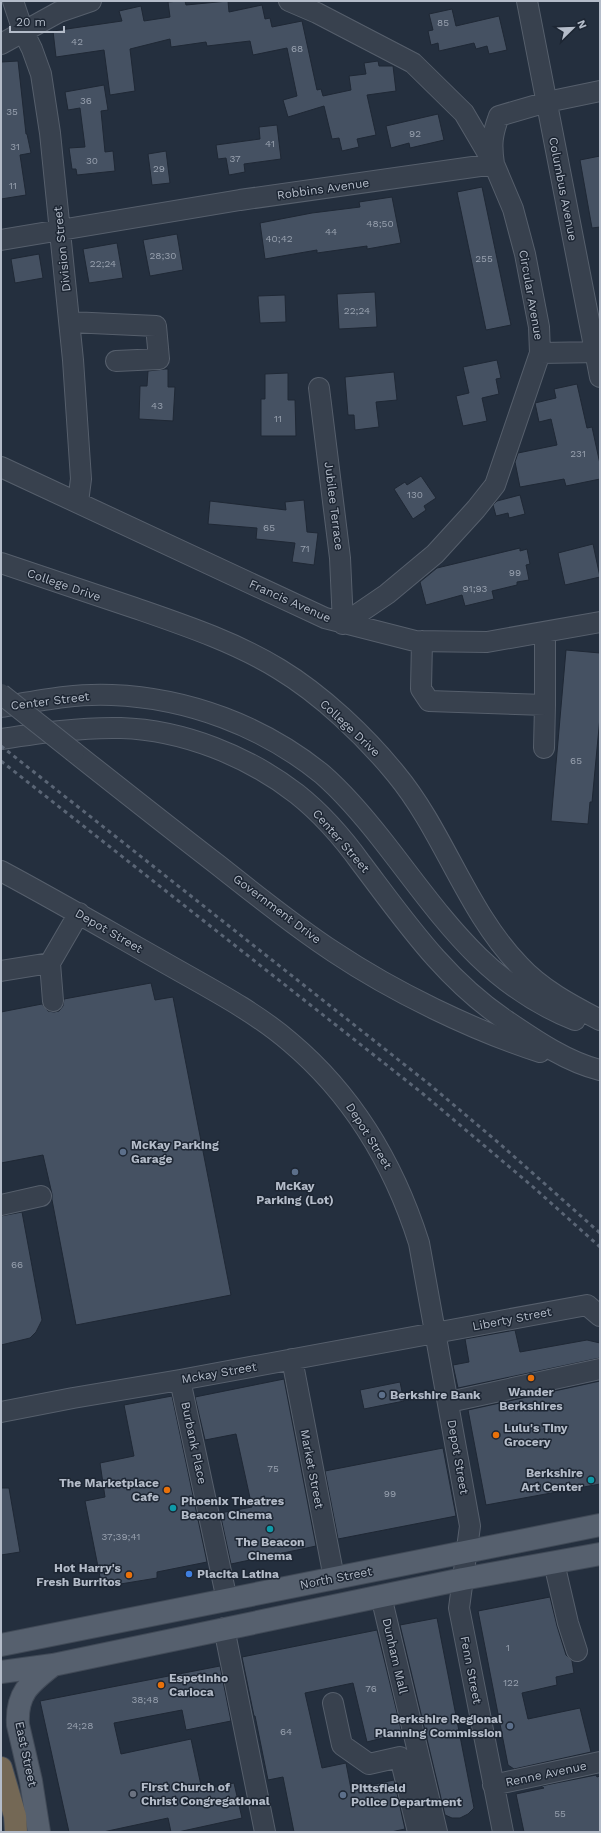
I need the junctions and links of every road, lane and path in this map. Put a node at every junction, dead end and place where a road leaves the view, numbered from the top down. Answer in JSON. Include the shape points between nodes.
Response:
{"nodes":[{"id":1,"x":13,"y":1,"type":"edge"},
{"id":2,"x":91,"y":1,"type":"edge"},
{"id":3,"x":289,"y":1,"type":"edge"},
{"id":4,"x":527,"y":1,"type":"edge"},
{"id":5,"x":23,"y":32,"type":"junction"},
{"id":6,"x":1,"y":44,"type":"edge"},
{"id":7,"x":600,"y":91,"type":"edge"},
{"id":8,"x":547,"y":102,"type":"junction"},
{"id":9,"x":494,"y":164,"type":"junction"},
{"id":10,"x":59,"y":231,"type":"junction"},
{"id":11,"x":1,"y":240,"type":"edge"},
{"id":12,"x":70,"y":322,"type":"junction"},
{"id":13,"x":540,"y":353,"type":"junction"},
{"id":14,"x":598,"y":353,"type":"edge"},
{"id":15,"x":116,"y":361,"type":"dead end"},
{"id":16,"x":600,"y":377,"type":"edge"},
{"id":17,"x":319,"y":388,"type":"dead end"},
{"id":18,"x":1,"y":467,"type":"edge"},
{"id":19,"x":78,"y":502,"type":"junction"},
{"id":20,"x":1,"y":564,"type":"edge"},
{"id":21,"x":600,"y":622,"type":"edge"},
{"id":22,"x":343,"y":624,"type":"junction"},
{"id":23,"x":545,"y":632,"type":"junction"},
{"id":24,"x":422,"y":641,"type":"junction"},
{"id":25,"x":1,"y":694,"type":"edge"},
{"id":26,"x":545,"y":705,"type":"junction"},
{"id":27,"x":1,"y":707,"type":"edge"},
{"id":28,"x":1,"y":739,"type":"edge"},
{"id":29,"x":544,"y":748,"type":"dead end"},
{"id":30,"x":1,"y":871,"type":"edge"},
{"id":31,"x":79,"y":913,"type":"junction"},
{"id":32,"x":50,"y":964,"type":"junction"},
{"id":33,"x":1,"y":971,"type":"edge"},
{"id":34,"x":53,"y":1002,"type":"dead end"},
{"id":35,"x":600,"y":1020,"type":"edge"},
{"id":36,"x":600,"y":1028,"type":"edge"},
{"id":37,"x":593,"y":1069,"type":"edge"},
{"id":38,"x":41,"y":1196,"type":"dead end"},
{"id":39,"x":1,"y":1205,"type":"edge"},
{"id":40,"x":594,"y":1311,"type":"edge"},
{"id":41,"x":437,"y":1333,"type":"junction"},
{"id":42,"x":292,"y":1359,"type":"junction"},
{"id":43,"x":600,"y":1369,"type":"edge"},
{"id":44,"x":180,"y":1380,"type":"junction"},
{"id":45,"x":449,"y":1402,"type":"junction"},
{"id":46,"x":1,"y":1412,"type":"edge"},
{"id":47,"x":600,"y":1525,"type":"edge"},
{"id":48,"x":468,"y":1552,"type":"junction"},
{"id":49,"x":600,"y":1554,"type":"edge"},
{"id":50,"x":554,"y":1562,"type":"junction"},
{"id":51,"x":334,"y":1578,"type":"junction"},
{"id":52,"x":463,"y":1579,"type":"junction"},
{"id":53,"x":381,"y":1596,"type":"junction"},
{"id":54,"x":227,"y":1600,"type":"junction"},
{"id":55,"x":224,"y":1628,"type":"junction"},
{"id":56,"x":1,"y":1645,"type":"edge"},
{"id":57,"x":577,"y":1650,"type":"dead end"},
{"id":58,"x":53,"y":1665,"type":"junction"},
{"id":59,"x":1,"y":1672,"type":"edge"},
{"id":60,"x":333,"y":1703,"type":"dead end"},
{"id":61,"x":600,"y":1762,"type":"edge"},
{"id":62,"x":1,"y":1768,"type":"edge"},
{"id":63,"x":4,"y":1783,"type":"edge"},
{"id":64,"x":493,"y":1785,"type":"junction"},
{"id":65,"x":16,"y":1832,"type":"edge"},
{"id":66,"x":39,"y":1832,"type":"edge"},
{"id":67,"x":265,"y":1832,"type":"edge"},
{"id":68,"x":418,"y":1832,"type":"edge"},
{"id":69,"x":437,"y":1832,"type":"edge"},
{"id":70,"x":503,"y":1832,"type":"edge"}],
"edges":[{"from":1,"to":5,"type":"street","name":"Division Street"},
{"from":2,"to":5,"type":"street","via":[[59,12]]},
{"from":3,"to":9,"type":"street","name":"Circular Avenue","via":[[413,63],[464,113]]},
{"from":4,"to":8,"type":"street","name":"Columbus Avenue"},
{"from":5,"to":6,"type":"street"},
{"from":5,"to":10,"type":"street","name":"Division Street","via":[[41,74],[50,133]]},
{"from":7,"to":8,"type":"street"},
{"from":8,"to":9,"type":"street","via":[[499,116],[491,144]]},
{"from":8,"to":14,"type":"street","name":"Columbus Avenue"},
{"from":9,"to":10,"type":"street","name":"Robbins Avenue","via":[[240,200]]},
{"from":9,"to":13,"type":"street","name":"Circular Avenue","via":[[514,209],[525,254],[539,327]]},
{"from":10,"to":11,"type":"street","name":"Robbins Avenue"},
{"from":10,"to":12,"type":"street","name":"Division Street"},
{"from":12,"to":15,"type":"street","via":[[156,326],[159,359]]},
{"from":12,"to":19,"type":"street","name":"Division Street","via":[[81,479]]},
{"from":13,"to":14,"type":"street"},
{"from":13,"to":22,"type":"street","name":"Circular Avenue","via":[[495,485],[436,554],[387,594]]},
{"from":14,"to":16,"type":"street","name":"Columbus Avenue"},
{"from":17,"to":22,"type":"street","name":"Jubilee Terrace","via":[[340,558]]},
{"from":18,"to":19,"type":"street","name":"Francis Avenue"},
{"from":19,"to":22,"type":"street","name":"Francis Avenue","via":[[280,598]]},
{"from":20,"to":35,"type":"street","name":"College Drive","via":[[207,634],[249,652],[311,692],[348,724],[397,775],[491,929],[519,966],[560,999]]},
{"from":21,"to":23,"type":"street","name":"Francis Avenue"},
{"from":22,"to":24,"type":"street","name":"Francis Avenue"},
{"from":23,"to":24,"type":"street","name":"Francis Avenue","via":[[487,642]]},
{"from":23,"to":26,"type":"street"},
{"from":24,"to":26,"type":"street","via":[[421,689],[429,701]]},
{"from":25,"to":37,"type":"street","name":"Government Drive","bridge":true,"via":[[277,911],[341,957],[399,991],[458,1019],[521,1046]]},
{"from":26,"to":29,"type":"street"},
{"from":27,"to":36,"type":"street","name":"Center Street","via":[[87,695],[111,694],[157,699],[212,713],[271,740],[322,775],[344,796],[383,841],[453,932],[498,976],[542,1005]]},
{"from":28,"to":37,"type":"street","name":"Center Street","via":[[93,728],[144,730],[207,745],[267,774],[297,794],[325,819],[424,946],[468,991],[514,1026]]},
{"from":30,"to":31,"type":"street","name":"Depot Street"},
{"from":31,"to":32,"type":"street"},
{"from":31,"to":41,"type":"street","name":"Depot Street","via":[[251,1014],[290,1041],[341,1092],[379,1149],[408,1208],[419,1243]]},
{"from":32,"to":33,"type":"street"},
{"from":32,"to":34,"type":"street"},
{"from":38,"to":39,"type":"street"},
{"from":40,"to":41,"type":"street","name":"Liberty Street"},
{"from":41,"to":42,"type":"street","name":"Mckay Street"},
{"from":41,"to":45,"type":"street","name":"Depot Street"},
{"from":42,"to":44,"type":"street","name":"Mckay Street"},
{"from":42,"to":51,"type":"street","name":"Market Street"},
{"from":43,"to":45,"type":"street"},
{"from":44,"to":46,"type":"street","name":"Mckay Street"},
{"from":44,"to":54,"type":"street","name":"Burbank Place"},
{"from":45,"to":48,"type":"street","name":"Depot Street","via":[[470,1526]]},
{"from":47,"to":48,"type":"main road","name":"North Street"},
{"from":48,"to":51,"type":"main road","name":"North Street"},
{"from":48,"to":52,"type":"street","name":"Depot Street"},
{"from":49,"to":50,"type":"main road"},
{"from":50,"to":52,"type":"main road"},
{"from":50,"to":57,"type":"street"},
{"from":51,"to":54,"type":"main road","name":"North Street"},
{"from":52,"to":53,"type":"main road"},
{"from":52,"to":64,"type":"street","name":"Fenn Street","via":[[459,1608]]},
{"from":53,"to":55,"type":"main road"},
{"from":53,"to":69,"type":"street","name":"Dunham Mall"},
{"from":54,"to":56,"type":"main road","name":"North Street"},
{"from":55,"to":58,"type":"main road"},
{"from":55,"to":67,"type":"street"},
{"from":58,"to":59,"type":"main road"},
{"from":58,"to":66,"type":"main road","name":"East Street","via":[[28,1686],[19,1705],[18,1714]]},
{"from":60,"to":68,"type":"street","via":[[342,1745],[369,1764],[400,1757]]},
{"from":61,"to":64,"type":"street","name":"Renne Avenue"},
{"from":62,"to":63,"type":"highway"},
{"from":63,"to":65,"type":"highway","via":[[15,1816]]},
{"from":64,"to":70,"type":"street","name":"Fenn Street"}]}
